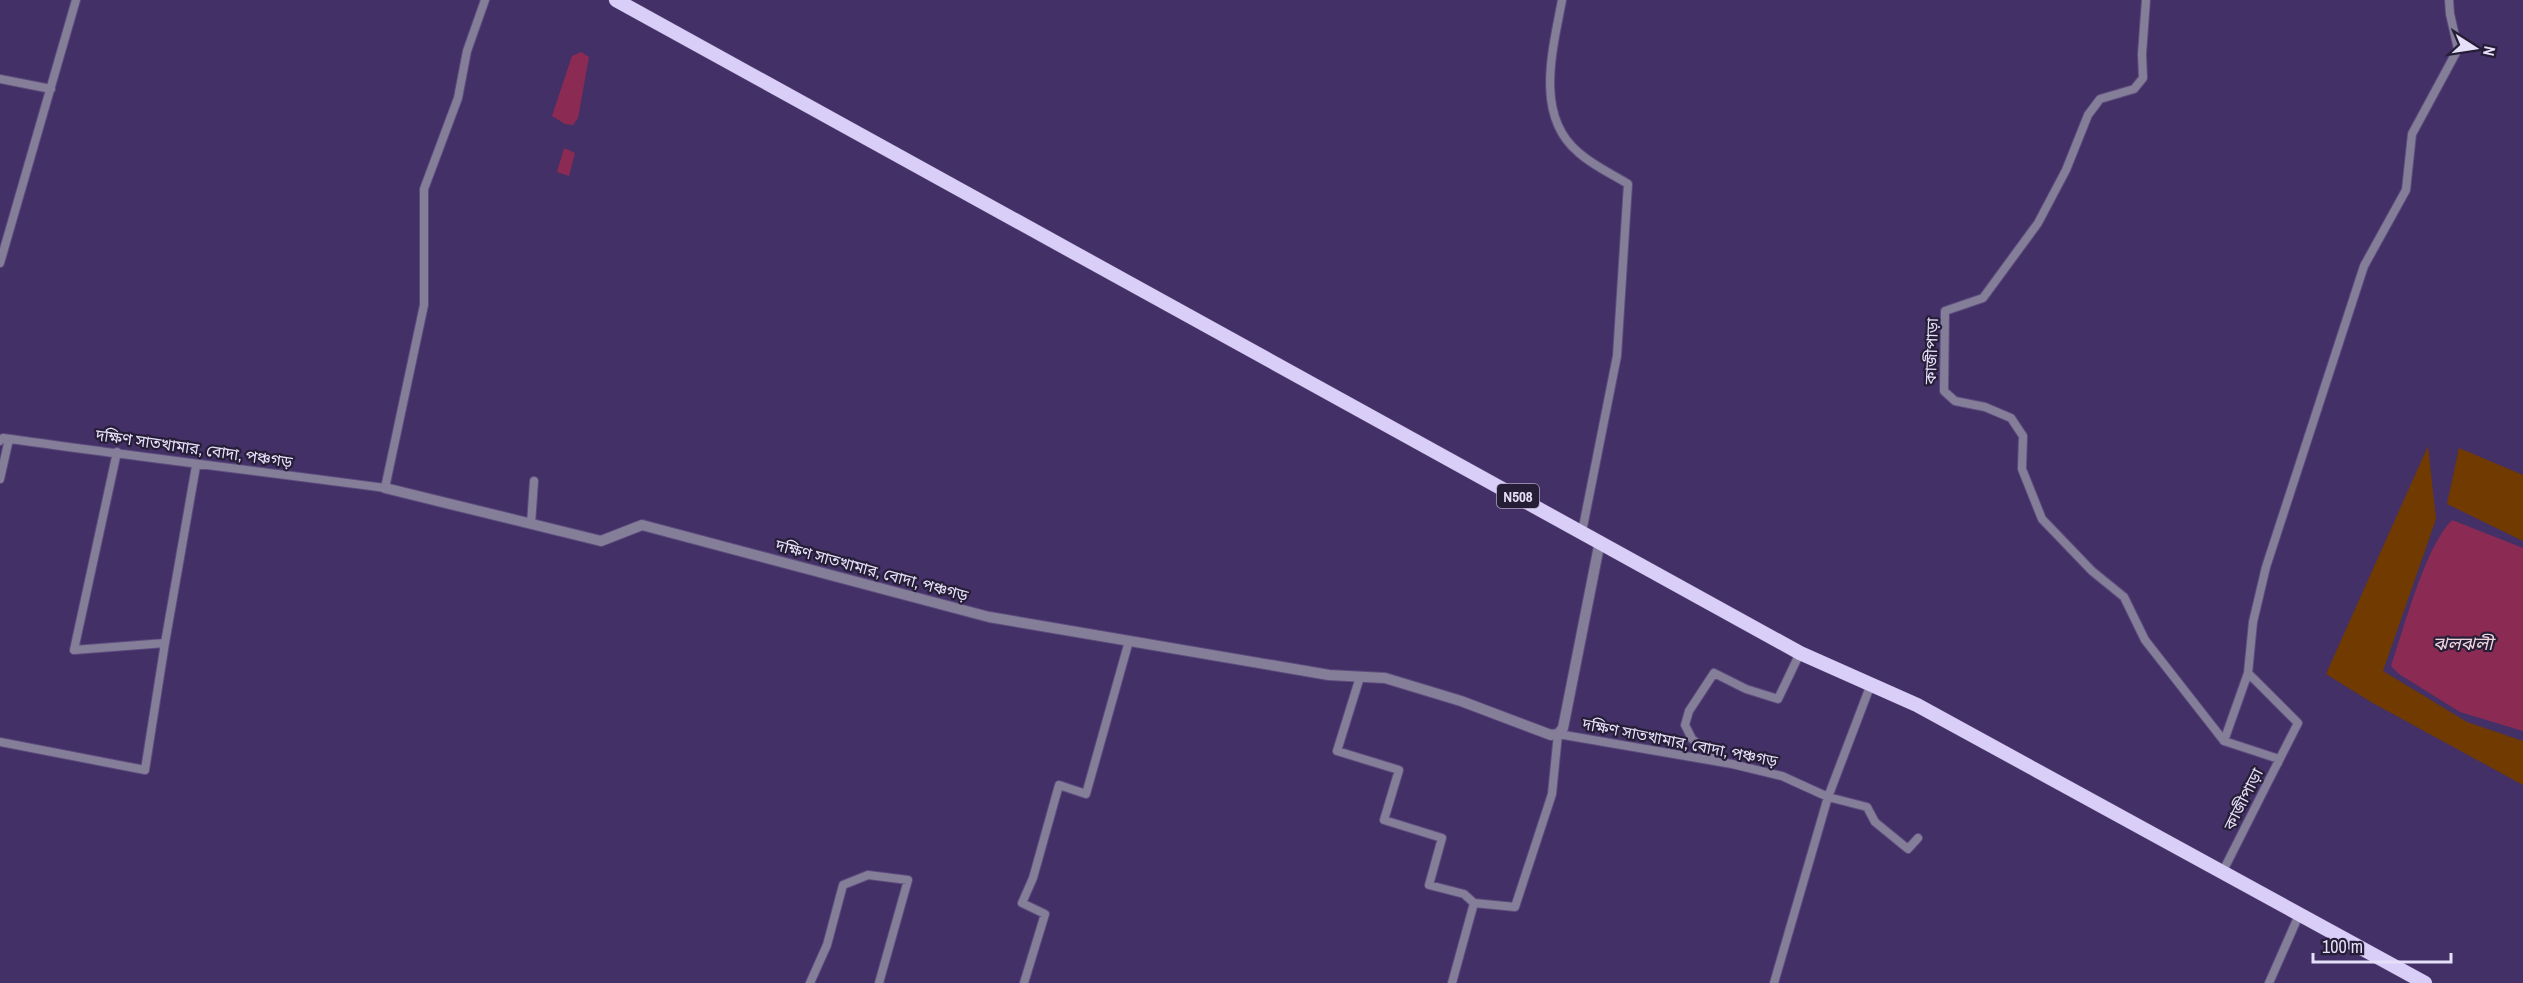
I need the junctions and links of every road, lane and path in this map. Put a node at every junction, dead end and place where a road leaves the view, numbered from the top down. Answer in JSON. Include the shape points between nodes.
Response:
{"nodes":[{"id":1,"x":76,"y":0,"type":"edge"},
{"id":2,"x":485,"y":0,"type":"edge"},
{"id":3,"x":616,"y":0,"type":"edge"},
{"id":4,"x":1562,"y":0,"type":"edge"},
{"id":5,"x":2146,"y":0,"type":"edge"},
{"id":6,"x":2450,"y":0,"type":"edge"},
{"id":7,"x":0,"y":79,"type":"edge"},
{"id":8,"x":51,"y":89,"type":"junction"},
{"id":9,"x":0,"y":263,"type":"edge"},
{"id":10,"x":5,"y":440,"type":"edge"},
{"id":11,"x":117,"y":452,"type":"junction"},
{"id":12,"x":196,"y":466,"type":"junction"},
{"id":13,"x":0,"y":479,"type":"edge"},
{"id":14,"x":534,"y":481,"type":"dead end"},
{"id":15,"x":385,"y":488,"type":"junction"},
{"id":16,"x":531,"y":524,"type":"junction"},
{"id":17,"x":1582,"y":532,"type":"junction"},
{"id":18,"x":1600,"y":541,"type":"junction"},
{"id":19,"x":1129,"y":641,"type":"junction"},
{"id":20,"x":165,"y":643,"type":"junction"},
{"id":21,"x":1800,"y":653,"type":"junction"},
{"id":22,"x":2248,"y":673,"type":"junction"},
{"id":23,"x":1360,"y":677,"type":"junction"},
{"id":24,"x":1871,"y":684,"type":"junction"},
{"id":25,"x":1558,"y":734,"type":"junction"},
{"id":26,"x":2224,"y":741,"type":"junction"},
{"id":27,"x":0,"y":742,"type":"edge"},
{"id":28,"x":1712,"y":755,"type":"dead end"},
{"id":29,"x":2270,"y":778,"type":"junction"},
{"id":30,"x":1828,"y":797,"type":"junction"},
{"id":31,"x":1918,"y":838,"type":"dead end"},
{"id":32,"x":2222,"y":873,"type":"junction"},
{"id":33,"x":1474,"y":903,"type":"junction"},
{"id":34,"x":2299,"y":915,"type":"junction"},
{"id":35,"x":2421,"y":982,"type":"edge"},
{"id":36,"x":810,"y":983,"type":"edge"},
{"id":37,"x":879,"y":983,"type":"edge"},
{"id":38,"x":1024,"y":983,"type":"edge"},
{"id":39,"x":1452,"y":983,"type":"edge"},
{"id":40,"x":1774,"y":983,"type":"edge"},
{"id":41,"x":2270,"y":983,"type":"edge"}],
"edges":[{"from":1,"to":8,"type":"street"},
{"from":2,"to":15,"type":"street","via":[[458,98],[424,189],[424,305]]},
{"from":3,"to":17,"type":"highway","number":"N508"},
{"from":4,"to":17,"type":"street","via":[[1551,61],[1551,102],[1556,122],[1578,153],[1628,184],[1617,356]]},
{"from":5,"to":26,"type":"street","name":"কাজীপাড়া","via":[[2143,78],[2134,89],[2100,99],[2088,115],[2066,170],[2038,223],[1983,298],[1945,311],[1944,391],[1954,401],[1985,407],[2011,418],[2023,436],[2022,470],[2042,519],[2124,597],[2145,640]]},
{"from":6,"to":22,"type":"street","via":[[2458,49],[2412,134],[2406,190],[2361,276],[2266,567],[2253,622]]},
{"from":7,"to":8,"type":"street"},
{"from":8,"to":9,"type":"street"},
{"from":10,"to":11,"type":"street","name":"দক্ষিণ সাতখামার, বোদা, পঞ্চগড়"},
{"from":10,"to":13,"type":"street"},
{"from":11,"to":12,"type":"street","name":"দক্ষিণ সাতখামার, বোদা, পঞ্চগড়"},
{"from":11,"to":20,"type":"street","via":[[74,650]]},
{"from":12,"to":15,"type":"street","name":"দক্ষিণ সাতখামার, বোদা, পঞ্চগড়"},
{"from":12,"to":20,"type":"street"},
{"from":14,"to":16,"type":"street"},
{"from":15,"to":16,"type":"street","name":"দক্ষিণ সাতখামার, বোদা, পঞ্চগড়"},
{"from":16,"to":19,"type":"street","name":"দক্ষিণ সাতখামার, বোদা, পঞ্চগড়","via":[[601,541],[642,525],[989,617]]},
{"from":17,"to":18,"type":"highway","number":"N508"},
{"from":18,"to":21,"type":"highway","number":"N508"},
{"from":18,"to":25,"type":"street","name":"দক্ষিণ সাতখামার, বোদা, পঞ্চগড়","via":[[1563,728]]},
{"from":19,"to":23,"type":"street","name":"দক্ষিণ সাতখামার, বোদা, পঞ্চগড়"},
{"from":19,"to":38,"type":"street","via":[[1086,794],[1059,785],[1033,878],[1022,903],[1045,914]]},
{"from":20,"to":27,"type":"street","via":[[145,770]]},
{"from":21,"to":24,"type":"highway","number":"N508"},
{"from":21,"to":28,"type":"street","via":[[1778,699],[1714,673],[1685,724],[1692,739]]},
{"from":22,"to":26,"type":"street"},
{"from":22,"to":29,"type":"street","via":[[2298,723]]},
{"from":23,"to":25,"type":"street","name":"দক্ষিণ সাতখামার, বোদা, পঞ্চগড়","via":[[1385,678],[1551,735]]},
{"from":23,"to":33,"type":"street","name":"দক্ষিণ সাতখামার, বোদা, পঞ্চগড়","via":[[1337,751],[1400,770],[1384,820],[1442,838],[1429,885],[1464,894]]},
{"from":24,"to":30,"type":"street"},
{"from":24,"to":32,"type":"highway","number":"N508","via":[[1917,705]]},
{"from":25,"to":30,"type":"street","name":"দক্ষিণ সাতখামার, বোদা, পঞ্চগড়","via":[[1732,764],[1782,776]]},
{"from":25,"to":33,"type":"street","name":"দক্ষিণ সাতখামার, বোদা, পঞ্চগড়","via":[[1552,794],[1515,907]]},
{"from":26,"to":29,"type":"street","name":"কাজীপাড়া","via":[[2279,759]]},
{"from":29,"to":32,"type":"street","name":"কাজীপাড়া"},
{"from":30,"to":31,"type":"street","name":"দক্ষিণ সাতখামার, বোদা, পঞ্চগড়","via":[[1867,807],[1875,822],[1908,849]]},
{"from":30,"to":40,"type":"street"},
{"from":32,"to":34,"type":"highway","number":"N508"},
{"from":33,"to":39,"type":"street"},
{"from":34,"to":35,"type":"highway","number":"N508"},
{"from":34,"to":41,"type":"street"},
{"from":36,"to":37,"type":"street","via":[[827,945],[843,885],[868,874],[908,880]]}]}
